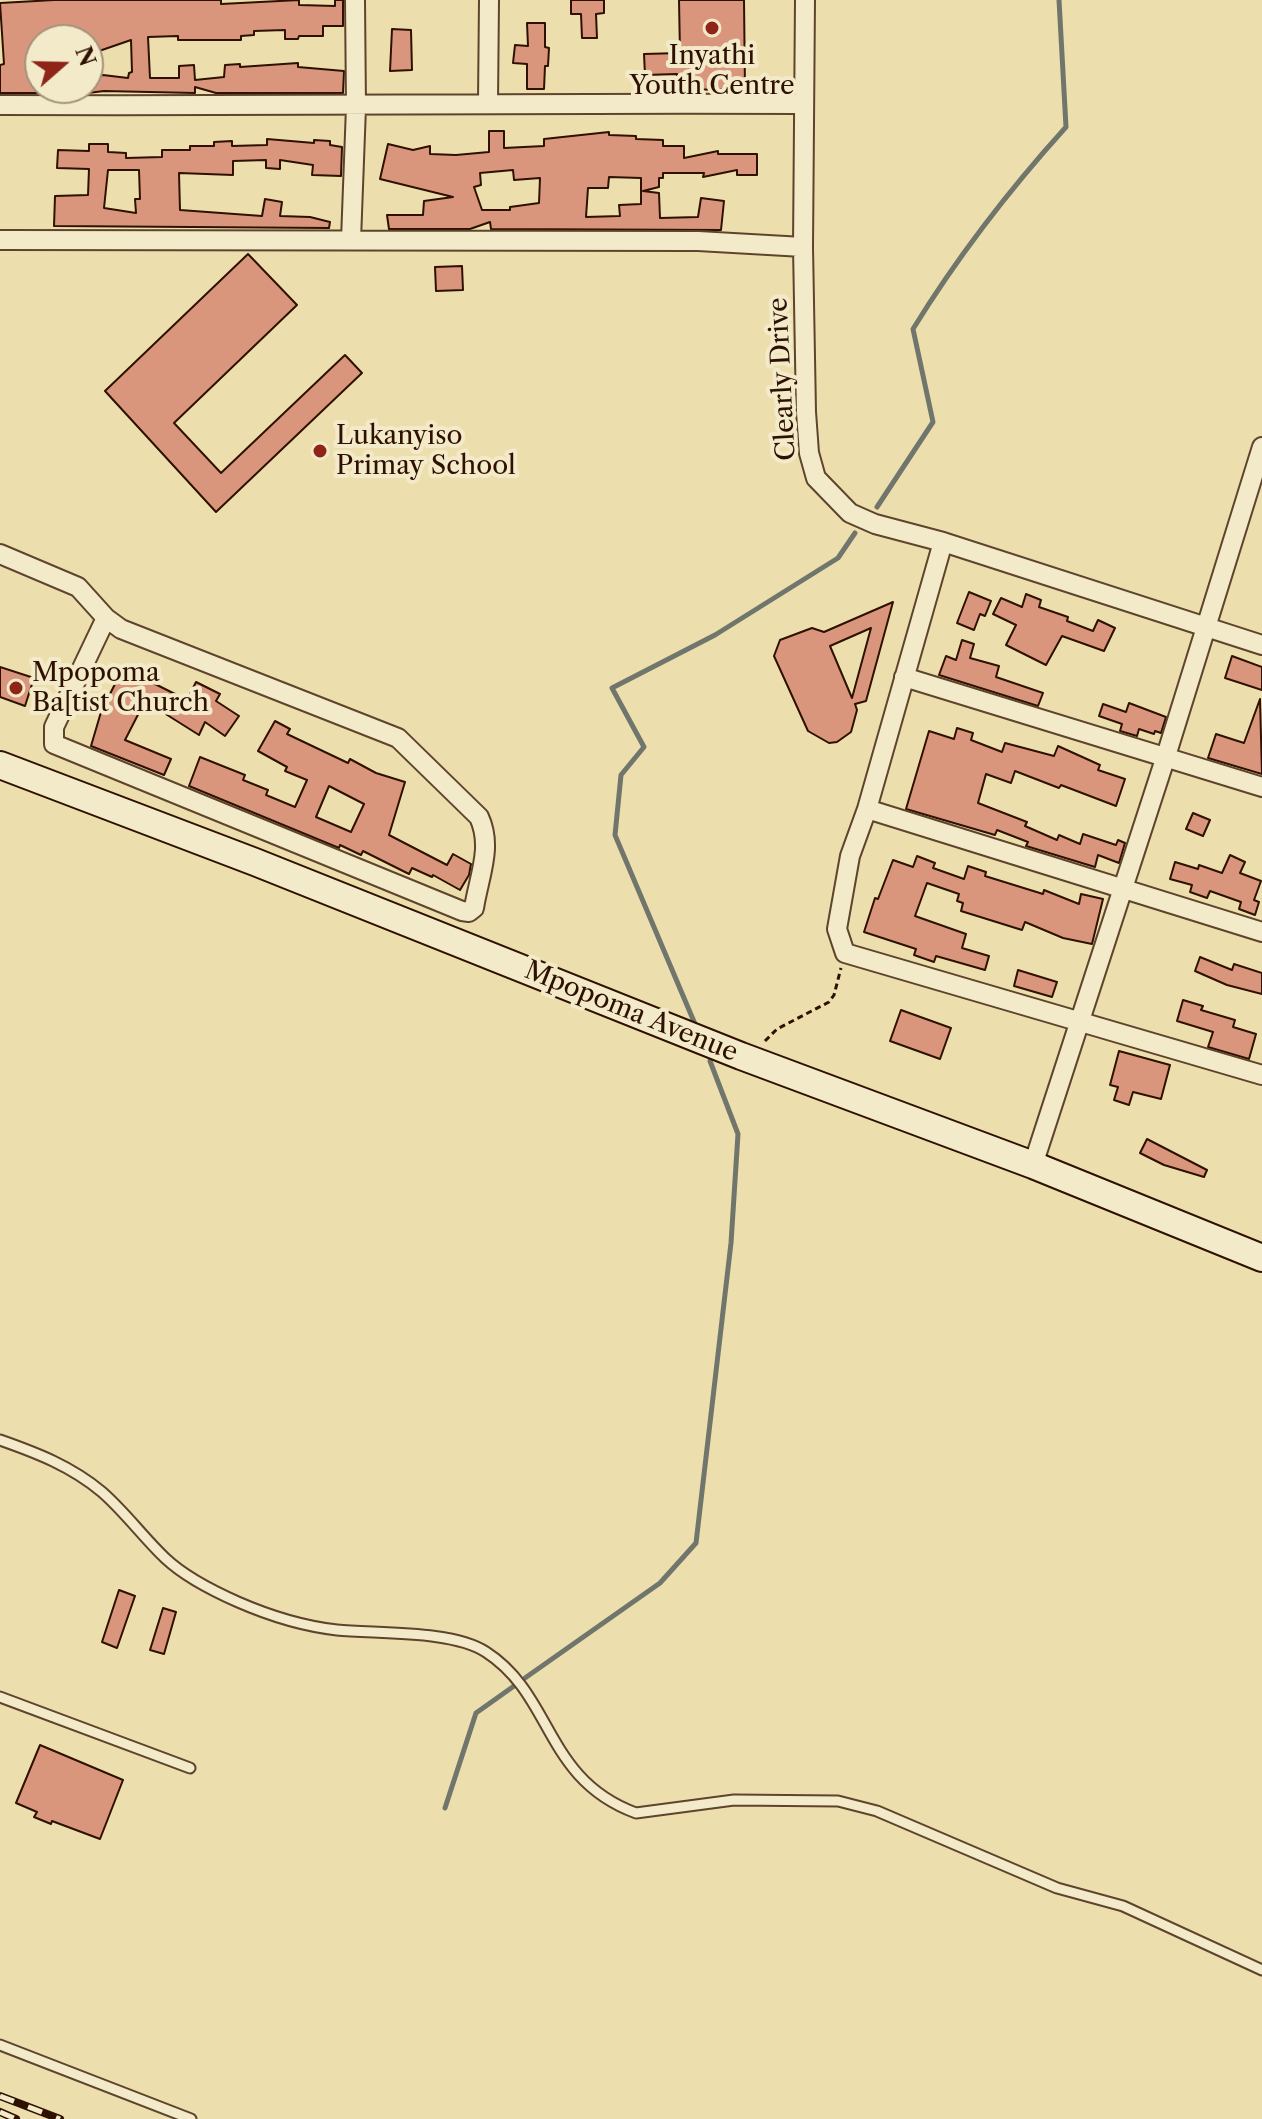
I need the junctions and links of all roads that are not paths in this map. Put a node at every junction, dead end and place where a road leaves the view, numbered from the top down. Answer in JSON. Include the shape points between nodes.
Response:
{"nodes":[{"id":1,"x":355,"y":0,"type":"edge"},
{"id":2,"x":489,"y":0,"type":"edge"},
{"id":3,"x":805,"y":0,"type":"edge"},
{"id":4,"x":488,"y":102,"type":"junction"},
{"id":5,"x":804,"y":104,"type":"junction"},
{"id":6,"x":0,"y":105,"type":"edge"},
{"id":7,"x":356,"y":107,"type":"junction"},
{"id":8,"x":0,"y":240,"type":"edge"},
{"id":9,"x":351,"y":240,"type":"junction"},
{"id":10,"x":803,"y":247,"type":"junction"},
{"id":11,"x":1262,"y":447,"type":"edge"},
{"id":12,"x":1253,"y":504,"type":"edge"},
{"id":13,"x":943,"y":542,"type":"junction"},
{"id":14,"x":0,"y":554,"type":"edge"},
{"id":15,"x":106,"y":618,"type":"junction"},
{"id":16,"x":1205,"y":626,"type":"junction"},
{"id":17,"x":1262,"y":645,"type":"edge"},
{"id":18,"x":904,"y":677,"type":"junction"},
{"id":19,"x":1166,"y":756,"type":"junction"},
{"id":20,"x":0,"y":765,"type":"edge"},
{"id":21,"x":1262,"y":787,"type":"edge"},
{"id":22,"x":867,"y":809,"type":"junction"},
{"id":23,"x":1122,"y":886,"type":"junction"},
{"id":24,"x":1262,"y":932,"type":"edge"},
{"id":25,"x":1081,"y":1020,"type":"junction"},
{"id":26,"x":1262,"y":1075,"type":"edge"},
{"id":27,"x":1033,"y":1165,"type":"junction"},
{"id":28,"x":1262,"y":1258,"type":"edge"},
{"id":29,"x":0,"y":1440,"type":"edge"},
{"id":30,"x":0,"y":1697,"type":"edge"},
{"id":31,"x":190,"y":1768,"type":"dead end"},
{"id":32,"x":1262,"y":1970,"type":"edge"},
{"id":33,"x":0,"y":2045,"type":"edge"},
{"id":34,"x":191,"y":2119,"type":"edge"}],
"edges":[{"from":1,"to":7,"type":"street"},
{"from":2,"to":4,"type":"street"},
{"from":3,"to":5,"type":"street","name":"Clearly Drive"},
{"from":4,"to":5,"type":"street"},
{"from":4,"to":7,"type":"street"},
{"from":5,"to":10,"type":"street","name":"Clearly Drive"},
{"from":6,"to":7,"type":"street"},
{"from":7,"to":9,"type":"street"},
{"from":8,"to":9,"type":"street"},
{"from":9,"to":10,"type":"street","via":[[698,241]]},
{"from":10,"to":13,"type":"street","name":"Clearly Drive","via":[[809,453],[816,478],[850,513]]},
{"from":11,"to":12,"type":"street"},
{"from":12,"to":16,"type":"street"},
{"from":13,"to":16,"type":"street","name":"Clearly Drive"},
{"from":13,"to":18,"type":"street"},
{"from":14,"to":15,"type":"street","via":[[78,587]]},
{"from":15,"to":15,"type":"street","via":[[121,629],[403,741],[484,828],[487,841],[474,908],[462,911],[54,744],[54,727]]},
{"from":16,"to":17,"type":"street","name":"Clearly Drive"},
{"from":16,"to":19,"type":"street"},
{"from":18,"to":19,"type":"street"},
{"from":18,"to":22,"type":"street"},
{"from":19,"to":21,"type":"street"},
{"from":19,"to":23,"type":"street"},
{"from":20,"to":27,"type":"street","name":"Mpopoma Avenue"},
{"from":22,"to":23,"type":"street"},
{"from":22,"to":25,"type":"street","via":[[850,856],[837,929],[845,953]]},
{"from":23,"to":24,"type":"street"},
{"from":23,"to":25,"type":"street"},
{"from":25,"to":26,"type":"street"},
{"from":25,"to":27,"type":"street"},
{"from":27,"to":28,"type":"street","name":"Mpopoma Avenue"},
{"from":29,"to":32,"type":"lane","via":[[65,1465],[100,1490],[172,1564],[239,1603],[306,1626],[444,1638],[483,1650],[520,1683],[576,1774],[620,1808],[636,1813],[734,1800],[838,1801],[877,1811],[1057,1888],[1123,1906]]},
{"from":30,"to":31,"type":"lane"},
{"from":33,"to":34,"type":"lane"}]}
